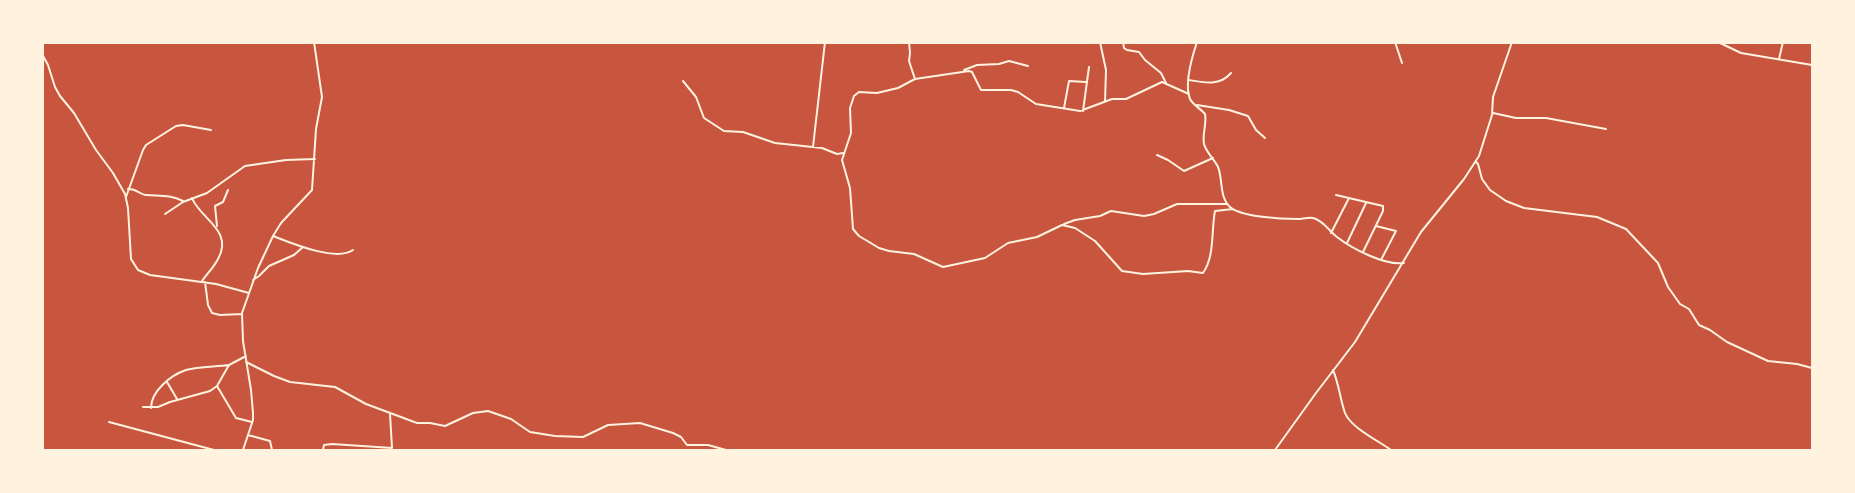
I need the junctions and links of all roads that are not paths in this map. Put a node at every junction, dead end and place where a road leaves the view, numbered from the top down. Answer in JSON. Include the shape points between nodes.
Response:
{"nodes":[{"id":1,"x":314,"y":42,"type":"edge"},
{"id":2,"x":825,"y":42,"type":"edge"},
{"id":3,"x":909,"y":42,"type":"edge"},
{"id":4,"x":1100,"y":42,"type":"edge"},
{"id":5,"x":1124,"y":42,"type":"edge"},
{"id":6,"x":1197,"y":42,"type":"edge"},
{"id":7,"x":1395,"y":42,"type":"edge"},
{"id":8,"x":1512,"y":42,"type":"edge"},
{"id":9,"x":1718,"y":42,"type":"edge"},
{"id":10,"x":1783,"y":42,"type":"edge"},
{"id":11,"x":42,"y":54,"type":"edge"},
{"id":12,"x":1779,"y":59,"type":"junction"},
{"id":13,"x":1402,"y":63,"type":"dead end"},
{"id":14,"x":1812,"y":65,"type":"edge"},
{"id":15,"x":1028,"y":66,"type":"dead end"},
{"id":16,"x":1089,"y":67,"type":"dead end"},
{"id":17,"x":962,"y":72,"type":"junction"},
{"id":18,"x":1231,"y":73,"type":"dead end"},
{"id":19,"x":915,"y":79,"type":"junction"},
{"id":20,"x":1190,"y":80,"type":"junction"},
{"id":21,"x":683,"y":81,"type":"dead end"},
{"id":22,"x":1086,"y":82,"type":"junction"},
{"id":23,"x":1166,"y":83,"type":"junction"},
{"id":24,"x":1189,"y":94,"type":"junction"},
{"id":25,"x":1105,"y":102,"type":"junction"},
{"id":26,"x":1195,"y":104,"type":"junction"},
{"id":27,"x":1064,"y":108,"type":"junction"},
{"id":28,"x":1083,"y":110,"type":"junction"},
{"id":29,"x":1493,"y":113,"type":"junction"},
{"id":30,"x":1606,"y":129,"type":"dead end"},
{"id":31,"x":211,"y":130,"type":"dead end"},
{"id":32,"x":1265,"y":138,"type":"dead end"},
{"id":33,"x":813,"y":148,"type":"junction"},
{"id":34,"x":843,"y":153,"type":"junction"},
{"id":35,"x":1157,"y":155,"type":"dead end"},
{"id":36,"x":315,"y":158,"type":"junction"},
{"id":37,"x":1213,"y":158,"type":"junction"},
{"id":38,"x":1476,"y":162,"type":"junction"},
{"id":39,"x":128,"y":189,"type":"junction"},
{"id":40,"x":228,"y":190,"type":"dead end"},
{"id":41,"x":1336,"y":195,"type":"dead end"},
{"id":42,"x":126,"y":198,"type":"junction"},
{"id":43,"x":192,"y":198,"type":"junction"},
{"id":44,"x":1350,"y":198,"type":"junction"},
{"id":45,"x":184,"y":201,"type":"junction"},
{"id":46,"x":1366,"y":202,"type":"junction"},
{"id":47,"x":1228,"y":204,"type":"junction"},
{"id":48,"x":1233,"y":209,"type":"junction"},
{"id":49,"x":165,"y":214,"type":"dead end"},
{"id":50,"x":1062,"y":225,"type":"junction"},
{"id":51,"x":1376,"y":226,"type":"junction"},
{"id":52,"x":217,"y":228,"type":"junction"},
{"id":53,"x":1331,"y":232,"type":"junction"},
{"id":54,"x":273,"y":236,"type":"junction"},
{"id":55,"x":1347,"y":244,"type":"junction"},
{"id":56,"x":302,"y":247,"type":"junction"},
{"id":57,"x":353,"y":250,"type":"dead end"},
{"id":58,"x":1363,"y":252,"type":"junction"},
{"id":59,"x":1381,"y":260,"type":"junction"},
{"id":60,"x":1404,"y":263,"type":"junction"},
{"id":61,"x":253,"y":280,"type":"junction"},
{"id":62,"x":204,"y":282,"type":"junction"},
{"id":63,"x":248,"y":292,"type":"junction"},
{"id":64,"x":242,"y":314,"type":"junction"},
{"id":65,"x":246,"y":356,"type":"junction"},
{"id":66,"x":246,"y":362,"type":"junction"},
{"id":67,"x":229,"y":365,"type":"junction"},
{"id":68,"x":1812,"y":368,"type":"edge"},
{"id":69,"x":1333,"y":370,"type":"junction"},
{"id":70,"x":167,"y":382,"type":"junction"},
{"id":71,"x":217,"y":386,"type":"junction"},
{"id":72,"x":178,"y":400,"type":"junction"},
{"id":73,"x":143,"y":407,"type":"dead end"},
{"id":74,"x":152,"y":408,"type":"junction"},
{"id":75,"x":390,"y":414,"type":"junction"},
{"id":76,"x":109,"y":422,"type":"dead end"},
{"id":77,"x":252,"y":422,"type":"junction"},
{"id":78,"x":247,"y":435,"type":"junction"},
{"id":79,"x":214,"y":450,"type":"edge"},
{"id":80,"x":243,"y":450,"type":"edge"},
{"id":81,"x":272,"y":450,"type":"edge"},
{"id":82,"x":323,"y":450,"type":"edge"},
{"id":83,"x":726,"y":450,"type":"edge"},
{"id":84,"x":1275,"y":450,"type":"edge"},
{"id":85,"x":1391,"y":450,"type":"edge"}],
"edges":[{"from":1,"to":36,"type":"street","via":[[322,97]]},
{"from":2,"to":33,"type":"street"},
{"from":3,"to":19,"type":"street","via":[[909,62]]},
{"from":4,"to":25,"type":"street","via":[[1106,70]]},
{"from":5,"to":23,"type":"street","via":[[1126,50],[1139,52],[1161,72]]},
{"from":6,"to":20,"type":"street"},
{"from":7,"to":13,"type":"street"},
{"from":8,"to":29,"type":"street","via":[[1493,97]]},
{"from":9,"to":12,"type":"street","via":[[1740,53]]},
{"from":10,"to":12,"type":"street"},
{"from":11,"to":42,"type":"street","via":[[55,87],[113,173]]},
{"from":12,"to":14,"type":"street"},
{"from":15,"to":17,"type":"street","via":[[1009,61],[974,65]]},
{"from":16,"to":22,"type":"street"},
{"from":17,"to":19,"type":"street"},
{"from":17,"to":27,"type":"street","via":[[971,72],[981,90],[1011,90],[1032,103]]},
{"from":18,"to":20,"type":"street","via":[[1213,83]]},
{"from":19,"to":34,"type":"street","via":[[898,88],[856,94],[850,108],[850,133]]},
{"from":20,"to":24,"type":"street"},
{"from":21,"to":33,"type":"street","via":[[696,97],[704,118],[722,130]]},
{"from":22,"to":27,"type":"street","via":[[1069,80]]},
{"from":22,"to":28,"type":"street"},
{"from":23,"to":24,"type":"street"},
{"from":23,"to":25,"type":"street","via":[[1126,99]]},
{"from":24,"to":26,"type":"street"},
{"from":25,"to":28,"type":"street"},
{"from":26,"to":32,"type":"street","via":[[1248,116]]},
{"from":26,"to":37,"type":"street","via":[[1205,116],[1204,143]]},
{"from":27,"to":28,"type":"street"},
{"from":29,"to":30,"type":"street"},
{"from":29,"to":38,"type":"street"},
{"from":31,"to":39,"type":"street","via":[[176,126],[146,146]]},
{"from":33,"to":34,"type":"street"},
{"from":34,"to":50,"type":"street","via":[[854,230],[883,250],[914,254],[943,267],[985,258],[1008,244],[1037,237]]},
{"from":35,"to":37,"type":"street","via":[[1184,171]]},
{"from":36,"to":43,"type":"street","via":[[245,166],[206,193]]},
{"from":36,"to":54,"type":"street","via":[[312,190]]},
{"from":37,"to":47,"type":"street"},
{"from":38,"to":60,"type":"street","via":[[1421,232]]},
{"from":38,"to":68,"type":"street","via":[[1490,190],[1506,201],[1524,208],[1592,216],[1626,229],[1658,263],[1668,287],[1699,325],[1768,361]]},
{"from":39,"to":42,"type":"street"},
{"from":39,"to":45,"type":"street"},
{"from":40,"to":52,"type":"street","via":[[223,202],[216,206]]},
{"from":41,"to":44,"type":"street"},
{"from":42,"to":62,"type":"street","via":[[131,259],[138,270],[150,275]]},
{"from":43,"to":45,"type":"street"},
{"from":43,"to":52,"type":"street"},
{"from":44,"to":46,"type":"street"},
{"from":44,"to":53,"type":"street"},
{"from":45,"to":49,"type":"street"},
{"from":46,"to":51,"type":"street","via":[[1383,206]]},
{"from":46,"to":55,"type":"street"},
{"from":47,"to":48,"type":"street"},
{"from":47,"to":50,"type":"street","via":[[1177,204],[1144,216],[1113,211]]},
{"from":48,"to":50,"type":"street","via":[[1215,212],[1210,255],[1202,273],[1122,271],[1088,236]]},
{"from":48,"to":53,"type":"street","via":[[1269,217],[1313,218]]},
{"from":51,"to":58,"type":"street"},
{"from":51,"to":59,"type":"street","via":[[1396,231]]},
{"from":52,"to":62,"type":"street","via":[[221,252]]},
{"from":53,"to":55,"type":"street"},
{"from":54,"to":56,"type":"street"},
{"from":54,"to":61,"type":"street"},
{"from":55,"to":58,"type":"street"},
{"from":56,"to":57,"type":"street","via":[[345,253]]},
{"from":56,"to":61,"type":"street","via":[[294,255],[269,266]]},
{"from":58,"to":59,"type":"street"},
{"from":59,"to":60,"type":"street"},
{"from":60,"to":69,"type":"street","via":[[1355,342]]},
{"from":61,"to":63,"type":"street"},
{"from":62,"to":63,"type":"street"},
{"from":62,"to":64,"type":"street","via":[[212,313]]},
{"from":63,"to":64,"type":"street"},
{"from":64,"to":65,"type":"street"},
{"from":65,"to":66,"type":"street"},
{"from":65,"to":67,"type":"street"},
{"from":66,"to":75,"type":"street","via":[[290,382],[335,387]]},
{"from":66,"to":77,"type":"street"},
{"from":67,"to":70,"type":"street","via":[[187,370]]},
{"from":67,"to":71,"type":"street"},
{"from":69,"to":84,"type":"street"},
{"from":69,"to":85,"type":"street","via":[[1349,418],[1368,436]]},
{"from":70,"to":72,"type":"street"},
{"from":70,"to":74,"type":"street","via":[[155,394]]},
{"from":71,"to":72,"type":"street"},
{"from":71,"to":77,"type":"street","via":[[236,418]]},
{"from":72,"to":74,"type":"street"},
{"from":73,"to":74,"type":"street"},
{"from":75,"to":82,"type":"street","via":[[392,448],[324,444]]},
{"from":75,"to":83,"type":"street","via":[[414,422],[444,426],[473,413],[490,411],[511,419],[527,431],[555,436],[583,436],[608,425],[640,423],[673,433],[687,445],[712,445]]},
{"from":76,"to":79,"type":"street"},
{"from":77,"to":78,"type":"street"},
{"from":78,"to":80,"type":"street"},
{"from":78,"to":81,"type":"street","via":[[270,441]]}]}
